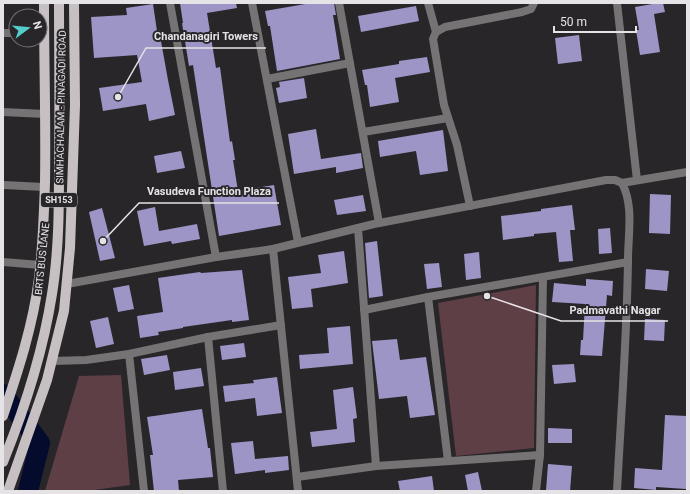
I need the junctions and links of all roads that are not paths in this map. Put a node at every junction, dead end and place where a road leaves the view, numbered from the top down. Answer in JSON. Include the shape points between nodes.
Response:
{"nodes":[{"id":1,"x":59,"y":3,"type":"edge"},
{"id":2,"x":74,"y":3,"type":"edge"},
{"id":3,"x":170,"y":3,"type":"edge"},
{"id":4,"x":252,"y":3,"type":"edge"},
{"id":5,"x":339,"y":3,"type":"edge"},
{"id":6,"x":428,"y":3,"type":"edge"},
{"id":7,"x":534,"y":3,"type":"edge"},
{"id":8,"x":617,"y":3,"type":"edge"},
{"id":9,"x":436,"y":32,"type":"junction"},
{"id":10,"x":43,"y":48,"type":"edge"},
{"id":11,"x":350,"y":63,"type":"junction"},
{"id":12,"x":267,"y":79,"type":"junction"},
{"id":13,"x":3,"y":112,"type":"edge"},
{"id":14,"x":45,"y":114,"type":"junction"},
{"id":15,"x":448,"y":118,"type":"junction"},
{"id":16,"x":362,"y":132,"type":"junction"},
{"id":17,"x":687,"y":172,"type":"edge"},
{"id":18,"x":637,"y":180,"type":"junction"},
{"id":19,"x":622,"y":183,"type":"junction"},
{"id":20,"x":3,"y":185,"type":"edge"},
{"id":21,"x":44,"y":187,"type":"junction"},
{"id":22,"x":470,"y":206,"type":"junction"},
{"id":23,"x":379,"y":223,"type":"junction"},
{"id":24,"x":358,"y":228,"type":"junction"},
{"id":25,"x":298,"y":242,"type":"junction"},
{"id":26,"x":273,"y":248,"type":"junction"},
{"id":27,"x":216,"y":257,"type":"junction"},
{"id":28,"x":3,"y":262,"type":"edge"},
{"id":29,"x":628,"y":262,"type":"junction"},
{"id":30,"x":40,"y":266,"type":"junction"},
{"id":31,"x":543,"y":278,"type":"junction"},
{"id":32,"x":67,"y":284,"type":"junction"},
{"id":33,"x":428,"y":297,"type":"junction"},
{"id":34,"x":364,"y":310,"type":"junction"},
{"id":35,"x":281,"y":325,"type":"junction"},
{"id":36,"x":208,"y":337,"type":"junction"},
{"id":37,"x":129,"y":354,"type":"junction"},
{"id":38,"x":52,"y":361,"type":"junction"},
{"id":39,"x":3,"y":416,"type":"edge"},
{"id":40,"x":540,"y":455,"type":"junction"},
{"id":41,"x":448,"y":461,"type":"junction"},
{"id":42,"x":3,"y":462,"type":"edge"},
{"id":43,"x":376,"y":466,"type":"junction"},
{"id":44,"x":297,"y":477,"type":"junction"},
{"id":45,"x":8,"y":491,"type":"edge"},
{"id":46,"x":144,"y":491,"type":"edge"},
{"id":47,"x":222,"y":491,"type":"edge"},
{"id":48,"x":298,"y":491,"type":"edge"},
{"id":49,"x":536,"y":491,"type":"edge"},
{"id":50,"x":617,"y":491,"type":"edge"}],
"edges":[{"from":1,"to":42,"type":"main road","name":"BRTS BUS LANE","number":"SH153","via":[[58,229],[52,293],[37,363]]},
{"from":2,"to":32,"type":"main road","name":"SIMHACHALAM - PINAGADI ROAD","via":[[74,105]]},
{"from":3,"to":27,"type":"street"},
{"from":4,"to":12,"type":"street"},
{"from":5,"to":11,"type":"street"},
{"from":6,"to":9,"type":"street"},
{"from":7,"to":9,"type":"street","via":[[531,9],[522,12],[445,27]]},
{"from":8,"to":18,"type":"street"},
{"from":9,"to":15,"type":"street","via":[[433,39]]},
{"from":10,"to":14,"type":"main road","name":"SIMHACHALAM - PINAGADI ROAD"},
{"from":11,"to":12,"type":"street"},
{"from":11,"to":16,"type":"street"},
{"from":12,"to":25,"type":"street"},
{"from":13,"to":14,"type":"street"},
{"from":14,"to":21,"type":"main road","name":"SIMHACHALAM - PINAGADI ROAD"},
{"from":15,"to":16,"type":"street"},
{"from":15,"to":22,"type":"street","via":[[457,145]]},
{"from":16,"to":23,"type":"street"},
{"from":17,"to":18,"type":"street"},
{"from":18,"to":19,"type":"street"},
{"from":19,"to":22,"type":"street","via":[[606,180]]},
{"from":19,"to":29,"type":"street","via":[[629,204]]},
{"from":20,"to":21,"type":"street"},
{"from":21,"to":30,"type":"main road","name":"SIMHACHALAM - PINAGADI ROAD","via":[[44,229]]},
{"from":22,"to":23,"type":"street"},
{"from":23,"to":24,"type":"street"},
{"from":24,"to":25,"type":"street"},
{"from":24,"to":34,"type":"street"},
{"from":25,"to":26,"type":"street"},
{"from":26,"to":27,"type":"street"},
{"from":26,"to":35,"type":"street"},
{"from":27,"to":32,"type":"street"},
{"from":28,"to":30,"type":"street"},
{"from":29,"to":31,"type":"street"},
{"from":29,"to":50,"type":"street"},
{"from":30,"to":39,"type":"main road","name":"SIMHACHALAM - PINAGADI ROAD","via":[[29,335]]},
{"from":31,"to":33,"type":"street"},
{"from":31,"to":40,"type":"street"},
{"from":32,"to":38,"type":"main road","name":"SIMHACHALAM - PINAGADI ROAD","via":[[64,311]]},
{"from":33,"to":34,"type":"street"},
{"from":33,"to":41,"type":"street"},
{"from":34,"to":43,"type":"street"},
{"from":35,"to":36,"type":"street"},
{"from":35,"to":44,"type":"street"},
{"from":36,"to":37,"type":"street"},
{"from":36,"to":47,"type":"street"},
{"from":37,"to":38,"type":"street","via":[[86,360]]},
{"from":37,"to":46,"type":"street"},
{"from":38,"to":45,"type":"main road","name":"SIMHACHALAM - PINAGADI ROAD"},
{"from":40,"to":41,"type":"street"},
{"from":40,"to":49,"type":"street"},
{"from":41,"to":43,"type":"street"},
{"from":43,"to":44,"type":"street"},
{"from":44,"to":48,"type":"street"}]}
